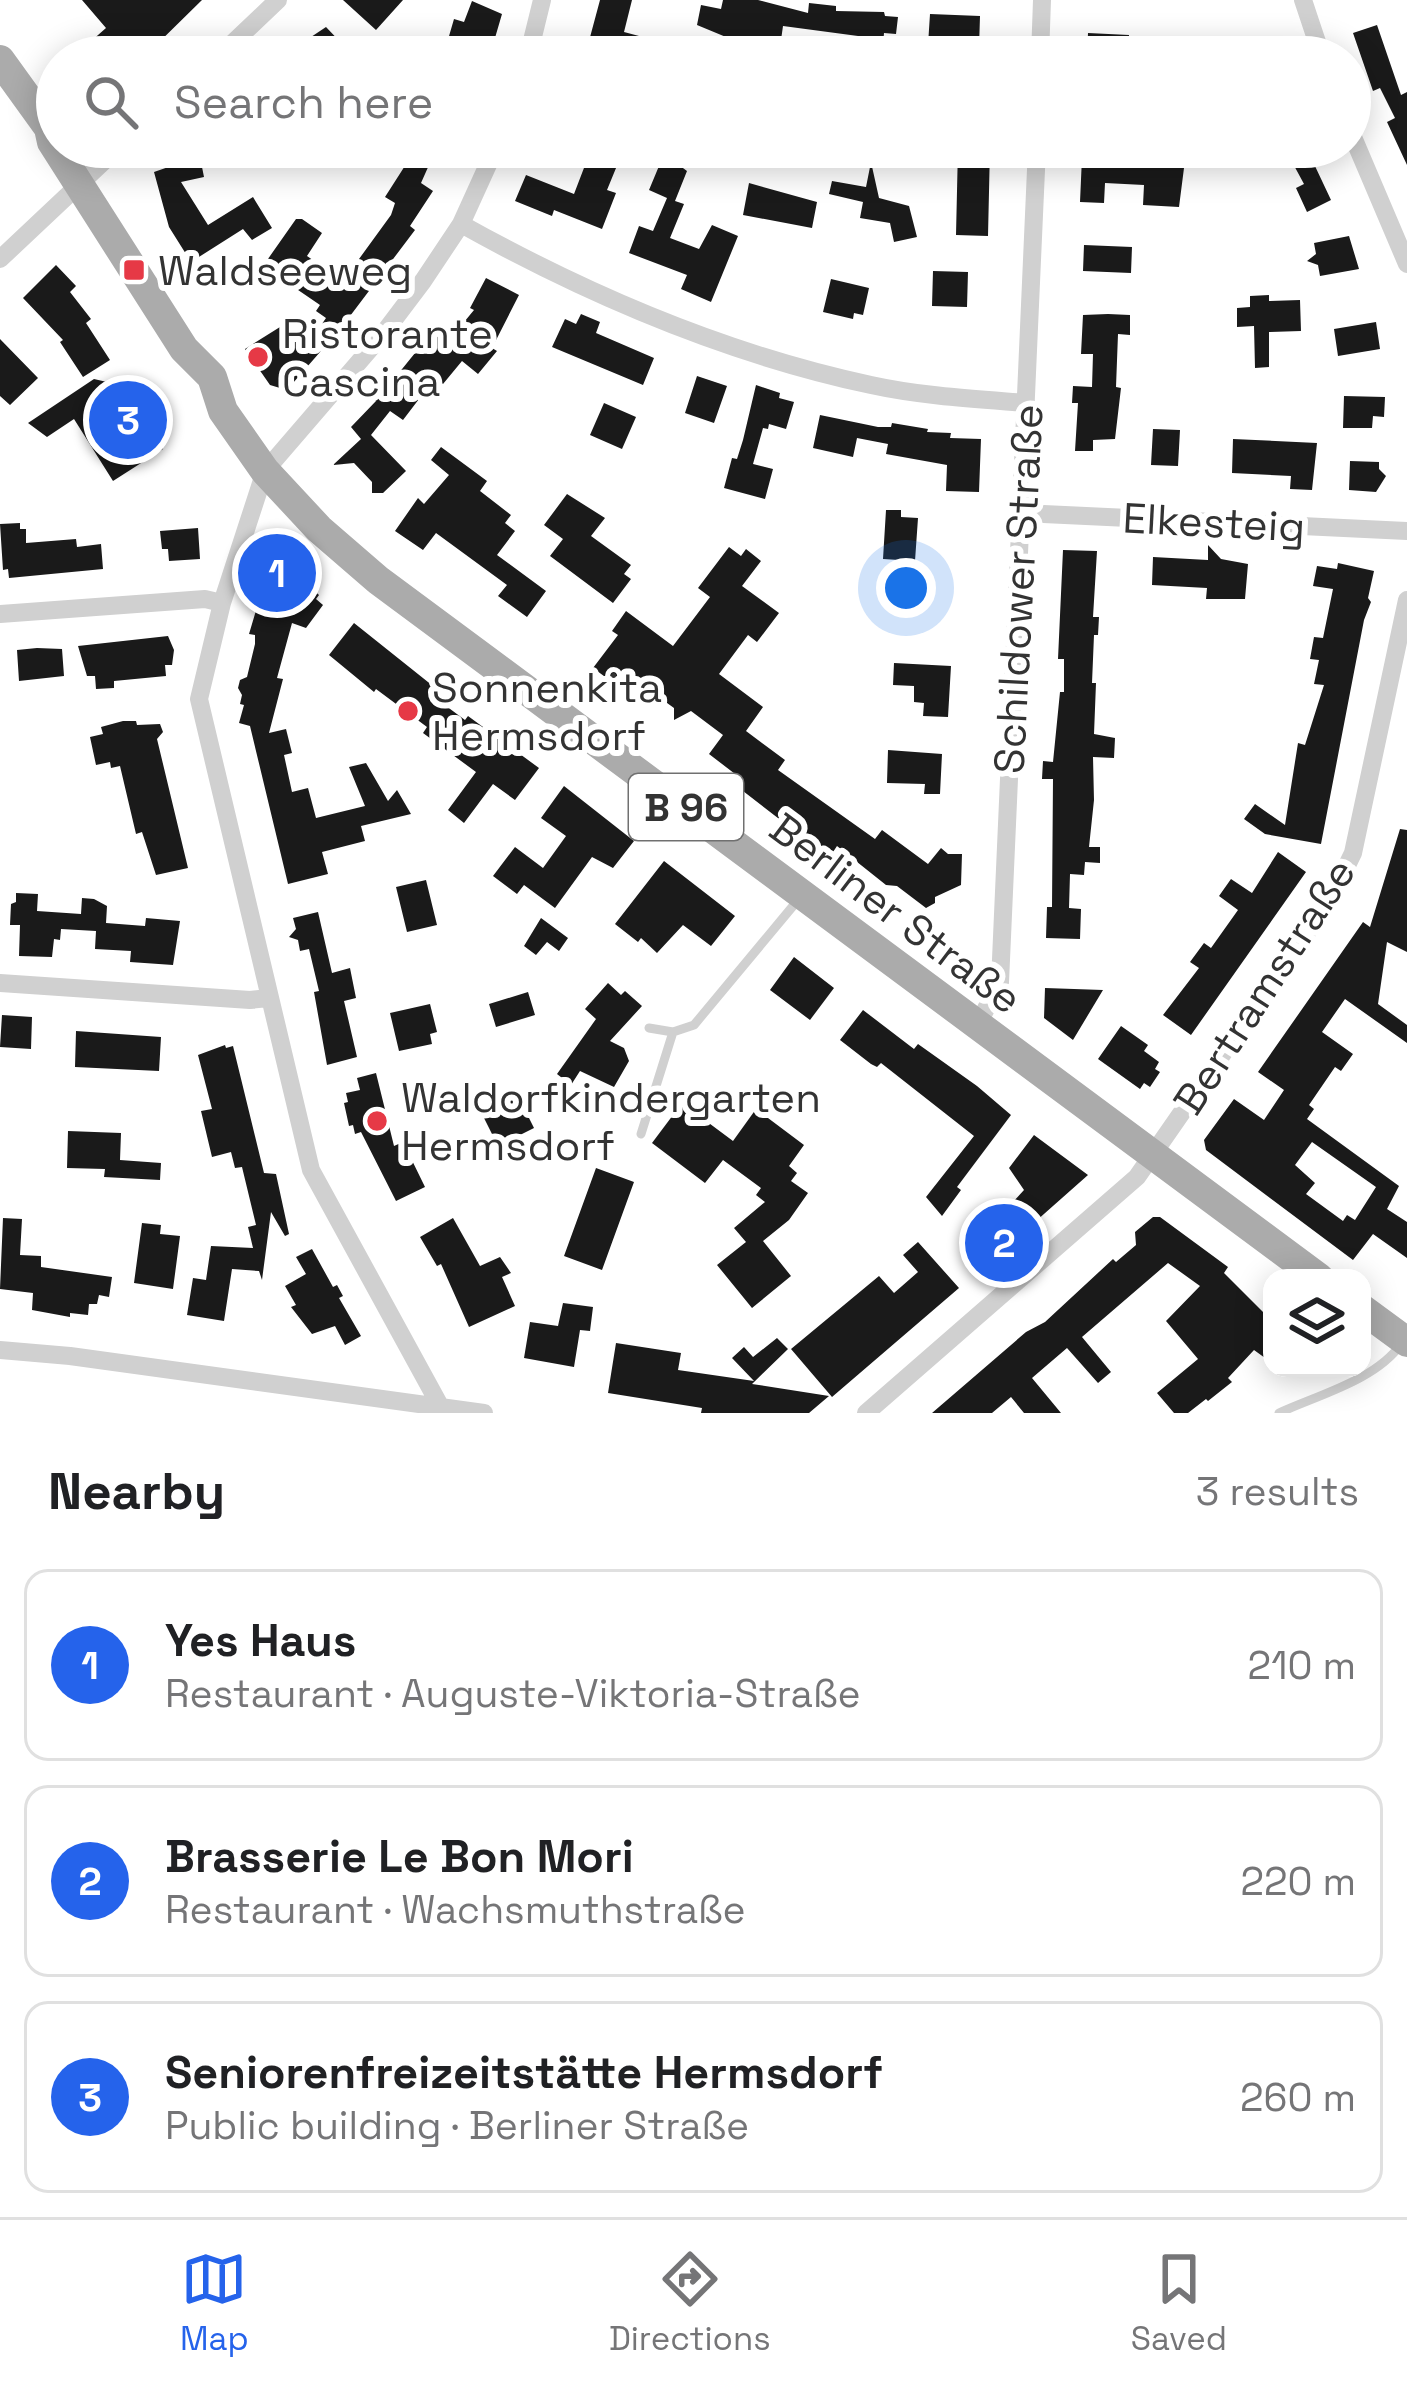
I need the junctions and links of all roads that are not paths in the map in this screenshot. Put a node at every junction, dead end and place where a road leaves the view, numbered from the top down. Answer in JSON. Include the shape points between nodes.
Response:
{"nodes":[{"id":1,"x":278,"y":0,"type":"edge"},
{"id":2,"x":542,"y":0,"type":"edge"},
{"id":3,"x":1042,"y":0,"type":"edge"},
{"id":4,"x":1303,"y":0,"type":"edge"},
{"id":5,"x":240,"y":36,"type":"edge"},
{"id":6,"x":533,"y":36,"type":"edge"},
{"id":7,"x":1041,"y":36,"type":"edge"},
{"id":8,"x":1315,"y":36,"type":"edge"},
{"id":9,"x":0,"y":60,"type":"edge"},
{"id":10,"x":36,"y":111,"type":"edge"},
{"id":11,"x":69,"y":168,"type":"edge"},
{"id":12,"x":96,"y":168,"type":"edge"},
{"id":13,"x":486,"y":168,"type":"edge"},
{"id":14,"x":1036,"y":168,"type":"edge"},
{"id":15,"x":1366,"y":168,"type":"edge"},
{"id":16,"x":79,"y":184,"type":"junction"},
{"id":17,"x":461,"y":224,"type":"junction"},
{"id":18,"x":0,"y":259,"type":"edge"},
{"id":19,"x":1407,"y":264,"type":"edge"},
{"id":20,"x":1026,"y":403,"type":"junction"},
{"id":21,"x":265,"y":471,"type":"junction"},
{"id":22,"x":1022,"y":513,"type":"junction"},
{"id":23,"x":1407,"y":531,"type":"edge"},
{"id":24,"x":1407,"y":599,"type":"edge"},
{"id":25,"x":222,"y":602,"type":"junction"},
{"id":26,"x":0,"y":614,"type":"edge"},
{"id":27,"x":801,"y":896,"type":"junction"},
{"id":28,"x":0,"y":983,"type":"edge"},
{"id":29,"x":268,"y":998,"type":"junction"},
{"id":30,"x":976,"y":1026,"type":"junction"},
{"id":31,"x":649,"y":1028,"type":"dead end"},
{"id":32,"x":673,"y":1032,"type":"junction"},
{"id":33,"x":641,"y":1134,"type":"dead end"},
{"id":34,"x":1152,"y":1156,"type":"junction"},
{"id":35,"x":1307,"y":1269,"type":"edge"},
{"id":36,"x":1371,"y":1315,"type":"edge"},
{"id":37,"x":1405,"y":1340,"type":"edge"},
{"id":38,"x":0,"y":1349,"type":"edge"},
{"id":39,"x":443,"y":1410,"type":"edge"},
{"id":40,"x":484,"y":1413,"type":"edge"},
{"id":41,"x":866,"y":1413,"type":"edge"},
{"id":42,"x":1279,"y":1413,"type":"edge"}],
"edges":[{"from":1,"to":5,"type":"street"},
{"from":2,"to":6,"type":"street"},
{"from":3,"to":7,"type":"street"},
{"from":4,"to":8,"type":"street"},
{"from":9,"to":10,"type":"main road","name":"Berliner Straße","number":"B 96"},
{"from":11,"to":16,"type":"main road","name":"Berliner Straße","number":"B 96"},
{"from":12,"to":16,"type":"street"},
{"from":13,"to":17,"type":"street"},
{"from":14,"to":20,"type":"street","name":"Schildower Straße"},
{"from":15,"to":19,"type":"street"},
{"from":16,"to":18,"type":"street"},
{"from":16,"to":21,"type":"main road","name":"Berliner Straße","number":"B 96","via":[[184,349],[197,386]]},
{"from":17,"to":20,"type":"street","via":[[632,310],[736,348],[874,386]]},
{"from":17,"to":21,"type":"street","via":[[383,334]]},
{"from":20,"to":22,"type":"street","name":"Schildower Straße"},
{"from":21,"to":25,"type":"street"},
{"from":21,"to":27,"type":"main road","name":"Berliner Straße","number":"B 96","via":[[378,580]]},
{"from":22,"to":23,"type":"street","name":"Elkesteig"},
{"from":22,"to":30,"type":"street","name":"Schildower Straße","via":[[1000,982]]},
{"from":24,"to":34,"type":"street","name":"Bertramstraße","via":[[1343,879]]},
{"from":25,"to":26,"type":"street"},
{"from":25,"to":29,"type":"street","via":[[199,699]]},
{"from":27,"to":30,"type":"main road","name":"Berliner Straße","number":"B 96"},
{"from":27,"to":32,"type":"lane","via":[[694,1024]]},
{"from":28,"to":29,"type":"street"},
{"from":29,"to":39,"type":"street","via":[[311,1170]]},
{"from":30,"to":34,"type":"main road","name":"Berliner Straße","number":"B 96"},
{"from":31,"to":32,"type":"lane"},
{"from":32,"to":33,"type":"lane"},
{"from":34,"to":35,"type":"main road","name":"Berliner Straße","number":"B 96"},
{"from":34,"to":41,"type":"street","name":"Bertramstraße","via":[[1123,1192]]},
{"from":36,"to":37,"type":"main road"},
{"from":37,"to":42,"type":"lane","via":[[1385,1362]]},
{"from":38,"to":39,"type":"street"},
{"from":39,"to":40,"type":"street"}]}
